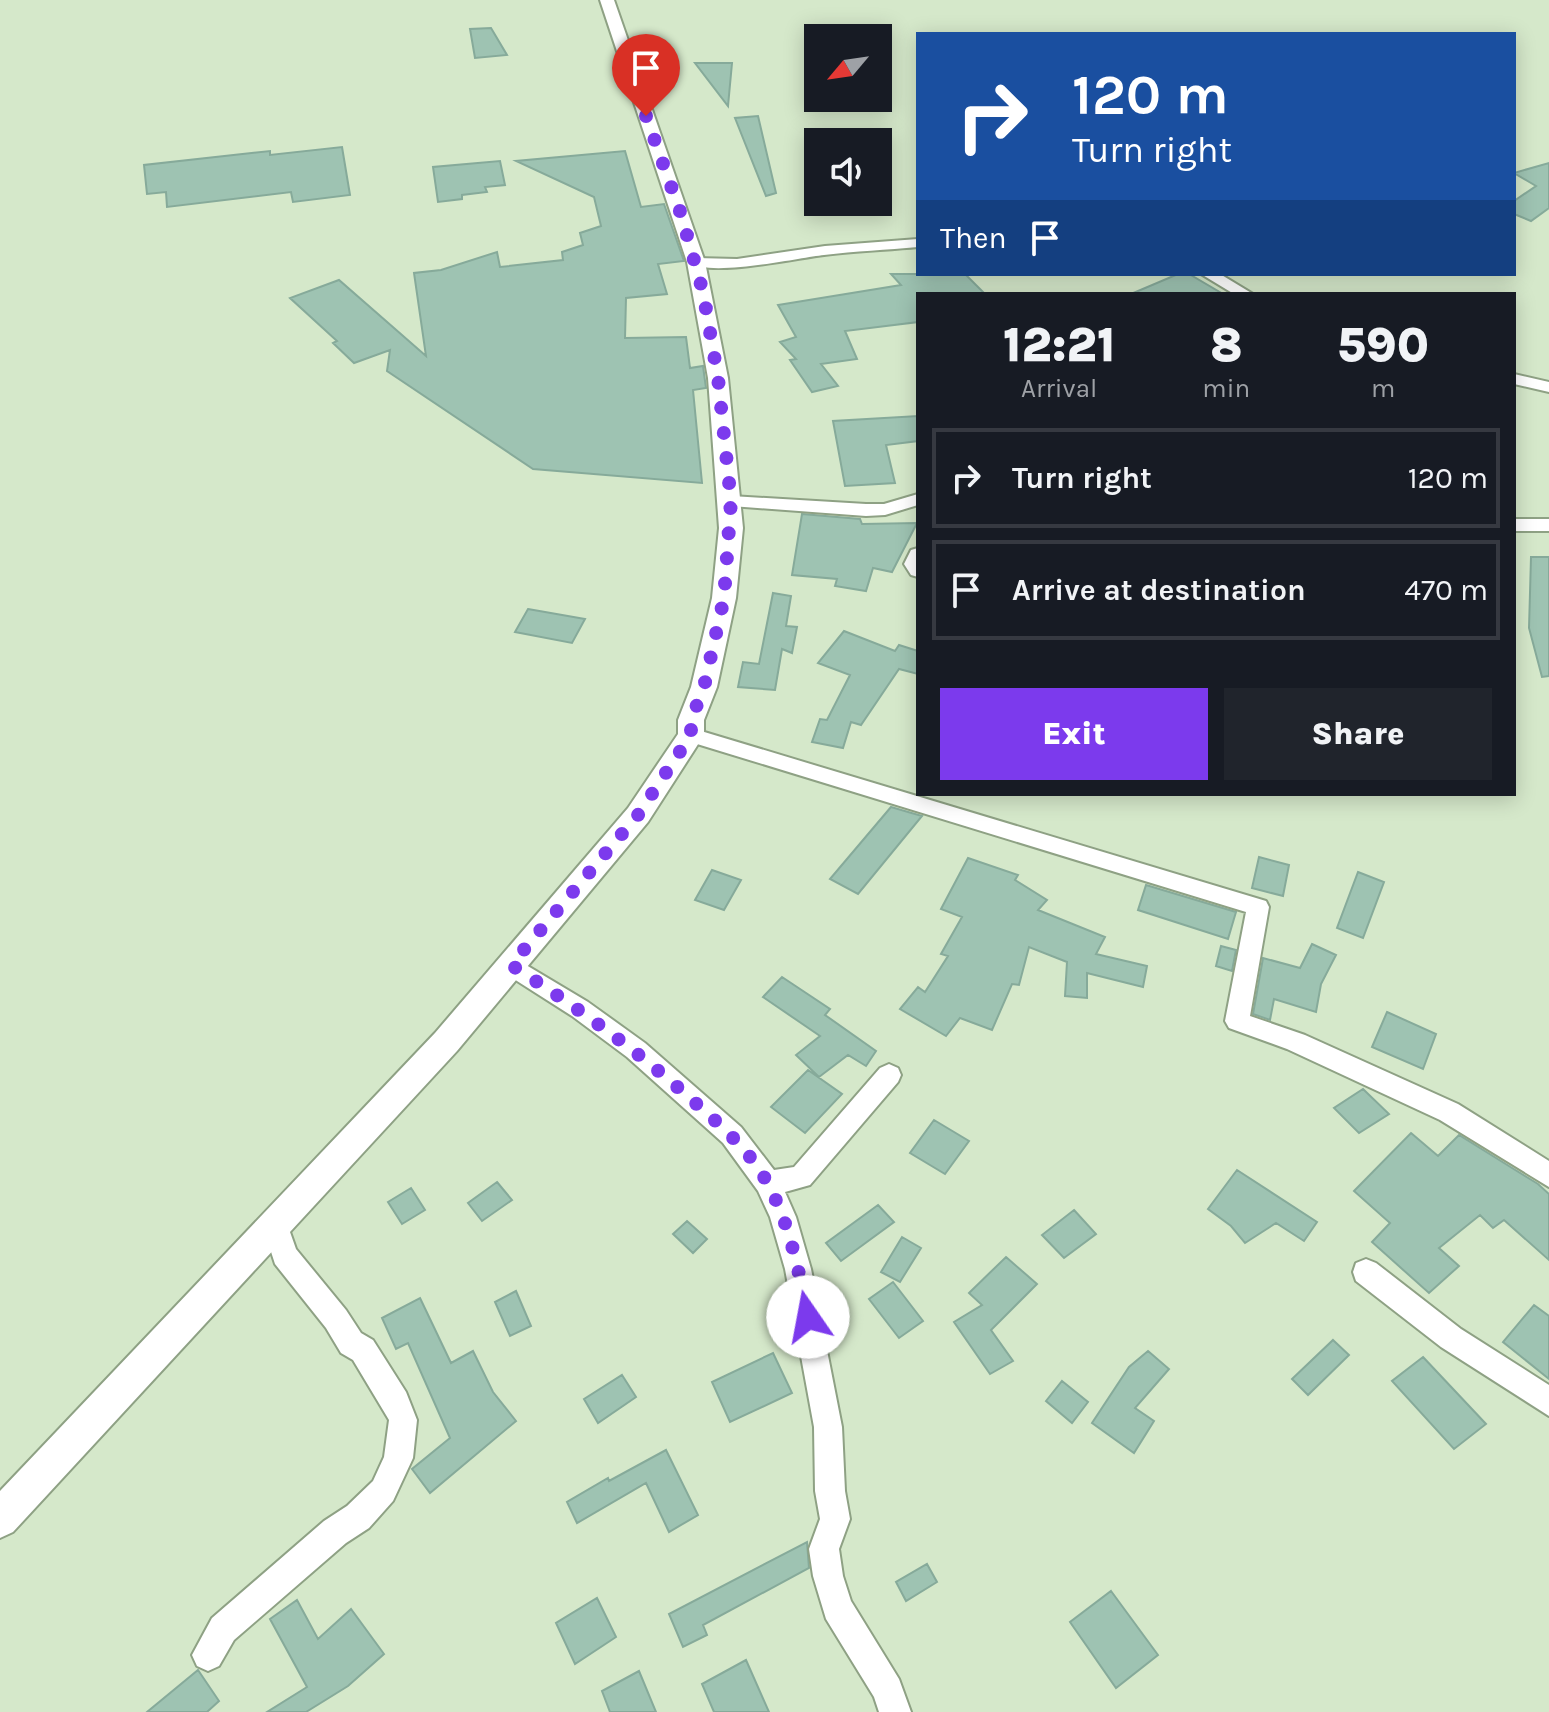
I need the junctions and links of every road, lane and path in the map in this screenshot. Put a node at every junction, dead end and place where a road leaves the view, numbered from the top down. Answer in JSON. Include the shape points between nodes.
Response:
{"nodes":[{"id":1,"x":607,"y":0,"type":"edge"},
{"id":2,"x":916,"y":243,"type":"edge"},
{"id":3,"x":696,"y":262,"type":"junction"},
{"id":4,"x":1213,"y":276,"type":"edge"},
{"id":5,"x":1241,"y":292,"type":"edge"},
{"id":6,"x":1516,"y":379,"type":"edge"},
{"id":7,"x":1549,"y":387,"type":"edge"},
{"id":8,"x":916,"y":500,"type":"edge"},
{"id":9,"x":731,"y":501,"type":"junction"},
{"id":10,"x":885,"y":509,"type":"junction"},
{"id":11,"x":916,"y":512,"type":"edge"},
{"id":12,"x":1516,"y":525,"type":"edge"},
{"id":13,"x":1549,"y":525,"type":"edge"},
{"id":14,"x":691,"y":735,"type":"junction"},
{"id":15,"x":511,"y":965,"type":"junction"},
{"id":16,"x":889,"y":1075,"type":"dead end"},
{"id":17,"x":1549,"y":1175,"type":"edge"},
{"id":18,"x":768,"y":1183,"type":"junction"},
{"id":19,"x":275,"y":1224,"type":"junction"},
{"id":20,"x":1366,"y":1272,"type":"dead end"},
{"id":21,"x":1549,"y":1402,"type":"edge"},
{"id":22,"x":0,"y":1519,"type":"edge"},
{"id":23,"x":208,"y":1655,"type":"dead end"},
{"id":24,"x":895,"y":1712,"type":"edge"}],
"edges":[{"from":1,"to":3,"type":"street"},
{"from":2,"to":3,"type":"street","via":[[737,263]]},
{"from":3,"to":9,"type":"street","via":[[718,378]]},
{"from":4,"to":5,"type":"street"},
{"from":6,"to":7,"type":"street"},
{"from":8,"to":10,"type":"street"},
{"from":9,"to":10,"type":"street"},
{"from":9,"to":14,"type":"street","via":[[724,598]]},
{"from":10,"to":11,"type":"street"},
{"from":12,"to":13,"type":"street"},
{"from":14,"to":15,"type":"street","via":[[638,815]]},
{"from":14,"to":17,"type":"street","via":[[1258,907],[1237,1021],[1449,1112]]},
{"from":15,"to":18,"type":"street","via":[[636,1050],[732,1135]]},
{"from":15,"to":19,"type":"street"},
{"from":16,"to":18,"type":"street","via":[[801,1177]]},
{"from":18,"to":24,"type":"street","via":[[798,1269],[828,1427],[835,1519],[824,1549],[828,1576],[837,1608],[888,1690]]},
{"from":19,"to":22,"type":"street"},
{"from":19,"to":23,"type":"street","via":[[284,1255],[351,1343],[363,1350],[396,1402],[403,1420],[398,1458],[383,1491],[358,1517],[223,1629]]},
{"from":20,"to":21,"type":"street","via":[[1451,1338]]}]}
